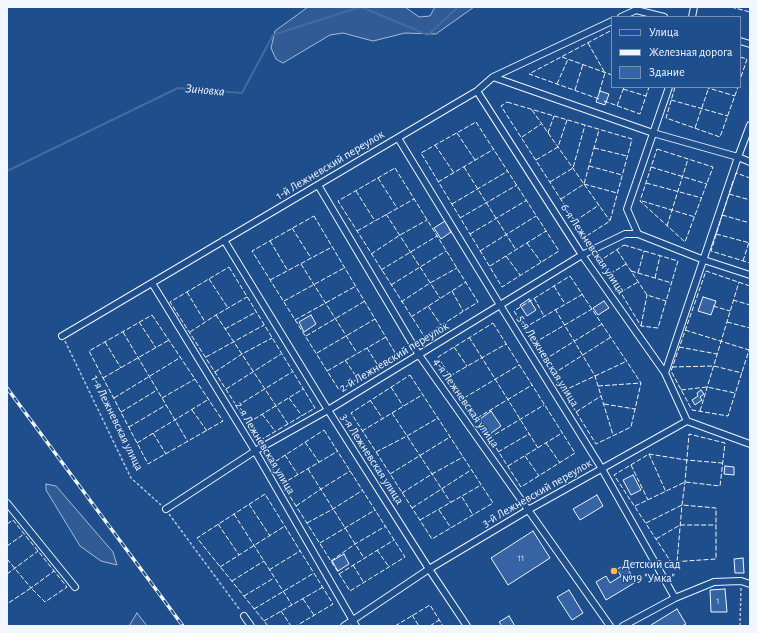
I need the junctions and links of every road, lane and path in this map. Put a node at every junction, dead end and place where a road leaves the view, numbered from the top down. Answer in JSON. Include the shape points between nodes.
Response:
{"nodes":[{"id":1,"x":623,"y":16,"type":"edge"},
{"id":2,"x":660,"y":16,"type":"edge"},
{"id":3,"x":611,"y":21,"type":"edge"},
{"id":4,"x":493,"y":77,"type":"junction"},
{"id":5,"x":669,"y":88,"type":"edge"},
{"id":6,"x":477,"y":91,"type":"junction"},
{"id":7,"x":750,"y":124,"type":"edge"},
{"id":8,"x":653,"y":133,"type":"junction"},
{"id":9,"x":398,"y":138,"type":"junction"},
{"id":10,"x":738,"y":157,"type":"junction"},
{"id":11,"x":750,"y":162,"type":"edge"},
{"id":12,"x":318,"y":185,"type":"junction"},
{"id":13,"x":638,"y":234,"type":"junction"},
{"id":14,"x":224,"y":240,"type":"junction"},
{"id":15,"x":582,"y":255,"type":"junction"},
{"id":16,"x":704,"y":260,"type":"junction"},
{"id":17,"x":750,"y":276,"type":"edge"},
{"id":18,"x":152,"y":283,"type":"junction"},
{"id":19,"x":500,"y":305,"type":"junction"},
{"id":20,"x":62,"y":336,"type":"joint"},
{"id":21,"x":419,"y":355,"type":"junction"},
{"id":22,"x":664,"y":373,"type":"junction"},
{"id":23,"x":328,"y":410,"type":"junction"},
{"id":24,"x":687,"y":421,"type":"junction"},
{"id":25,"x":750,"y":444,"type":"edge"},
{"id":26,"x":255,"y":452,"type":"junction"},
{"id":27,"x":602,"y":469,"type":"junction"},
{"id":28,"x":8,"y":506,"type":"edge"},
{"id":29,"x":166,"y":509,"type":"junction"},
{"id":30,"x":528,"y":510,"type":"junction"},
{"id":31,"x":429,"y":569,"type":"junction"},
{"id":32,"x":741,"y":581,"type":"junction"},
{"id":33,"x":750,"y":584,"type":"edge"},
{"id":34,"x":75,"y":587,"type":"dead end"},
{"id":35,"x":675,"y":598,"type":"junction"},
{"id":36,"x":244,"y":616,"type":"joint"},
{"id":37,"x":354,"y":624,"type":"edge"},
{"id":38,"x":251,"y":626,"type":"edge"},
{"id":39,"x":344,"y":626,"type":"edge"},
{"id":40,"x":468,"y":626,"type":"edge"},
{"id":41,"x":610,"y":626,"type":"edge"},
{"id":42,"x":623,"y":626,"type":"edge"},
{"id":43,"x":740,"y":626,"type":"edge"}],
"edges":[{"from":1,"to":2,"type":"street","via":[[636,10]]},
{"from":3,"to":4,"type":"street","name":"1-й Лежневский переулок"},
{"from":4,"to":6,"type":"street","name":"1-й Лежневский переулок"},
{"from":4,"to":8,"type":"street"},
{"from":5,"to":8,"type":"street"},
{"from":6,"to":9,"type":"street","name":"1-й Лежневский переулок"},
{"from":6,"to":15,"type":"street","name":"6-я Лежневская улица"},
{"from":7,"to":10,"type":"street"},
{"from":8,"to":10,"type":"street"},
{"from":8,"to":13,"type":"street","via":[[627,209]]},
{"from":9,"to":12,"type":"street","name":"1-й Лежневский переулок"},
{"from":9,"to":19,"type":"street","name":"5-я Лежневская улица"},
{"from":10,"to":11,"type":"street"},
{"from":10,"to":16,"type":"street"},
{"from":12,"to":14,"type":"street","name":"1-й Лежневский переулок"},
{"from":12,"to":21,"type":"street","name":"4-я Лежневская улица"},
{"from":13,"to":15,"type":"street","name":"2-й Лежневский переулок","via":[[625,234]]},
{"from":13,"to":16,"type":"street"},
{"from":14,"to":18,"type":"street","name":"1-й Лежневский переулок"},
{"from":14,"to":23,"type":"street","name":"3-я Лежневская улица"},
{"from":15,"to":19,"type":"street","name":"2-й Лежневский переулок"},
{"from":15,"to":22,"type":"street","name":"6-я Лежневская улица"},
{"from":16,"to":17,"type":"street"},
{"from":16,"to":22,"type":"street"},
{"from":18,"to":20,"type":"street","name":"1-й Лежневский переулок"},
{"from":18,"to":26,"type":"street","name":"2-я Лежневская улица"},
{"from":19,"to":21,"type":"street","name":"2-й Лежневский переулок"},
{"from":19,"to":27,"type":"street","name":"5-я Лежневская улица"},
{"from":20,"to":29,"type":"path","name":"1-я Лежневская улица","via":[[131,478]]},
{"from":21,"to":23,"type":"street","name":"2-й Лежневский переулок"},
{"from":21,"to":30,"type":"street","name":"4-я Лежневская улица"},
{"from":22,"to":24,"type":"street","name":"6-я Лежневская улица"},
{"from":23,"to":26,"type":"street","name":"2-й Лежневский переулок"},
{"from":23,"to":31,"type":"street","name":"3-я Лежневская улица"},
{"from":24,"to":25,"type":"street"},
{"from":24,"to":27,"type":"street","name":"3-й Лежневский переулок"},
{"from":26,"to":29,"type":"street","name":"2-й Лежневский переулок"},
{"from":26,"to":37,"type":"street","name":"2-я Лежневская улица"},
{"from":27,"to":30,"type":"street","name":"3-й Лежневский переулок"},
{"from":27,"to":35,"type":"street","name":"5-я Лежневская улица"},
{"from":28,"to":34,"type":"street"},
{"from":29,"to":36,"type":"path","name":"1-я Лежневская улица"},
{"from":30,"to":31,"type":"street","name":"3-й Лежневский переулок"},
{"from":30,"to":41,"type":"street","name":"4-я Лежневская улица"},
{"from":31,"to":37,"type":"street","name":"3-й Лежневский переулок"},
{"from":31,"to":40,"type":"street","name":"3-я Лежневская улица"},
{"from":32,"to":33,"type":"street"},
{"from":32,"to":35,"type":"street","via":[[714,582]]},
{"from":32,"to":43,"type":"path"},
{"from":35,"to":42,"type":"street"},
{"from":36,"to":38,"type":"street"},
{"from":37,"to":39,"type":"street","name":"3-й Лежневский переулок"}]}
